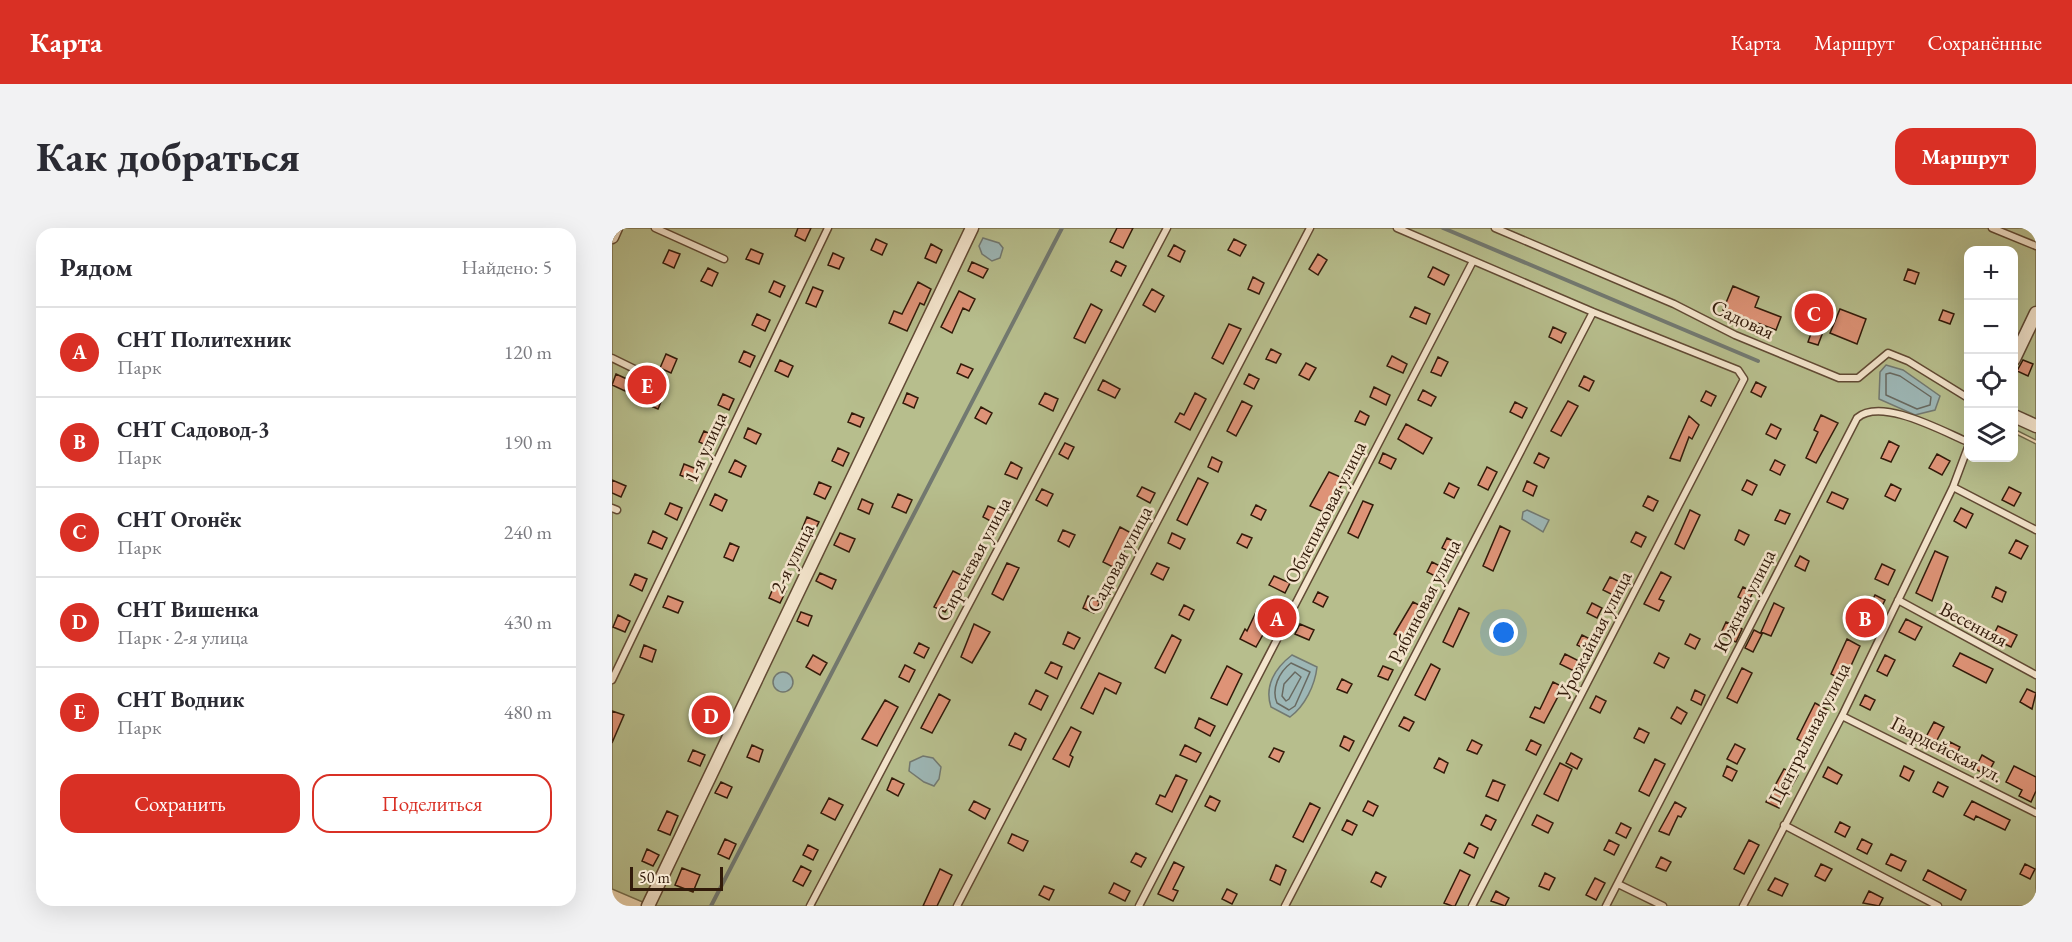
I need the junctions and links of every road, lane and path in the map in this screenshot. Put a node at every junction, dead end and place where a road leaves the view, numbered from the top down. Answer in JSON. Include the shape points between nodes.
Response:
{"nodes":[{"id":1,"x":616,"y":228,"type":"edge"},
{"id":2,"x":655,"y":228,"type":"edge"},
{"id":3,"x":828,"y":228,"type":"edge"},
{"id":4,"x":972,"y":228,"type":"edge"},
{"id":5,"x":1167,"y":228,"type":"edge"},
{"id":6,"x":1310,"y":228,"type":"edge"},
{"id":7,"x":1397,"y":228,"type":"edge"},
{"id":8,"x":1495,"y":228,"type":"edge"},
{"id":9,"x":1992,"y":228,"type":"edge"},
{"id":10,"x":612,"y":237,"type":"edge"},
{"id":11,"x":2036,"y":246,"type":"edge"},
{"id":12,"x":724,"y":259,"type":"dead end"},
{"id":13,"x":1473,"y":261,"type":"junction"},
{"id":14,"x":1593,"y":312,"type":"junction"},
{"id":15,"x":2036,"y":313,"type":"edge"},
{"id":16,"x":2016,"y":354,"type":"edge"},
{"id":17,"x":612,"y":358,"type":"edge"},
{"id":18,"x":663,"y":383,"type":"dead end"},
{"id":19,"x":1964,"y":396,"type":"edge"},
{"id":20,"x":2018,"y":418,"type":"edge"},
{"id":21,"x":2036,"y":426,"type":"edge"},
{"id":22,"x":1964,"y":440,"type":"edge"},
{"id":23,"x":1964,"y":458,"type":"edge"},
{"id":24,"x":1953,"y":487,"type":"junction"},
{"id":25,"x":2036,"y":530,"type":"edge"},
{"id":26,"x":1898,"y":600,"type":"junction"},
{"id":27,"x":2036,"y":675,"type":"edge"},
{"id":28,"x":612,"y":680,"type":"edge"},
{"id":29,"x":1842,"y":716,"type":"junction"},
{"id":30,"x":2036,"y":813,"type":"edge"},
{"id":31,"x":1784,"y":825,"type":"junction"},
{"id":32,"x":1618,"y":884,"type":"junction"},
{"id":33,"x":648,"y":906,"type":"edge"},
{"id":34,"x":810,"y":906,"type":"edge"},
{"id":35,"x":957,"y":906,"type":"edge"},
{"id":36,"x":1139,"y":906,"type":"edge"},
{"id":37,"x":1285,"y":906,"type":"edge"},
{"id":38,"x":1472,"y":906,"type":"edge"},
{"id":39,"x":1606,"y":906,"type":"edge"},
{"id":40,"x":1663,"y":906,"type":"edge"},
{"id":41,"x":1743,"y":906,"type":"edge"},
{"id":42,"x":1938,"y":906,"type":"edge"}],
"edges":[{"from":1,"to":10,"type":"street"},
{"from":2,"to":12,"type":"lane"},
{"from":3,"to":28,"type":"lane","name":"1-я улица"},
{"from":4,"to":33,"type":"street","name":"2-я улица"},
{"from":5,"to":34,"type":"lane","name":"Сиреневая улица"},
{"from":6,"to":35,"type":"lane","name":"Садовая улица"},
{"from":7,"to":13,"type":"lane"},
{"from":8,"to":19,"type":"lane","name":"Садовая","via":[[1839,378],[1858,378],[1888,353]]},
{"from":9,"to":11,"type":"lane"},
{"from":13,"to":14,"type":"lane"},
{"from":13,"to":36,"type":"lane","name":"Облепиховая улица"},
{"from":14,"to":37,"type":"lane","name":"Рябиновая улица"},
{"from":14,"to":38,"type":"lane","name":"Урожайная улица","via":[[1738,370],[1744,379]]},
{"from":15,"to":16,"type":"street"},
{"from":17,"to":18,"type":"lane"},
{"from":20,"to":21,"type":"street"},
{"from":22,"to":32,"type":"lane","name":"Южная улица","via":[[1887,411],[1869,411],[1857,418]]},
{"from":23,"to":24,"type":"lane","name":"Центральная улица"},
{"from":24,"to":25,"type":"lane"},
{"from":24,"to":26,"type":"lane","name":"Центральная улица"},
{"from":26,"to":27,"type":"lane","name":"Весенняя"},
{"from":26,"to":29,"type":"lane","name":"Центральная улица"},
{"from":29,"to":30,"type":"lane","name":"Гвардейская ул."},
{"from":29,"to":31,"type":"lane","name":"Центральная улица"},
{"from":31,"to":41,"type":"lane","name":"Центральная улица"},
{"from":31,"to":42,"type":"lane"},
{"from":32,"to":39,"type":"lane","name":"Южная улица"},
{"from":32,"to":40,"type":"lane"}]}
